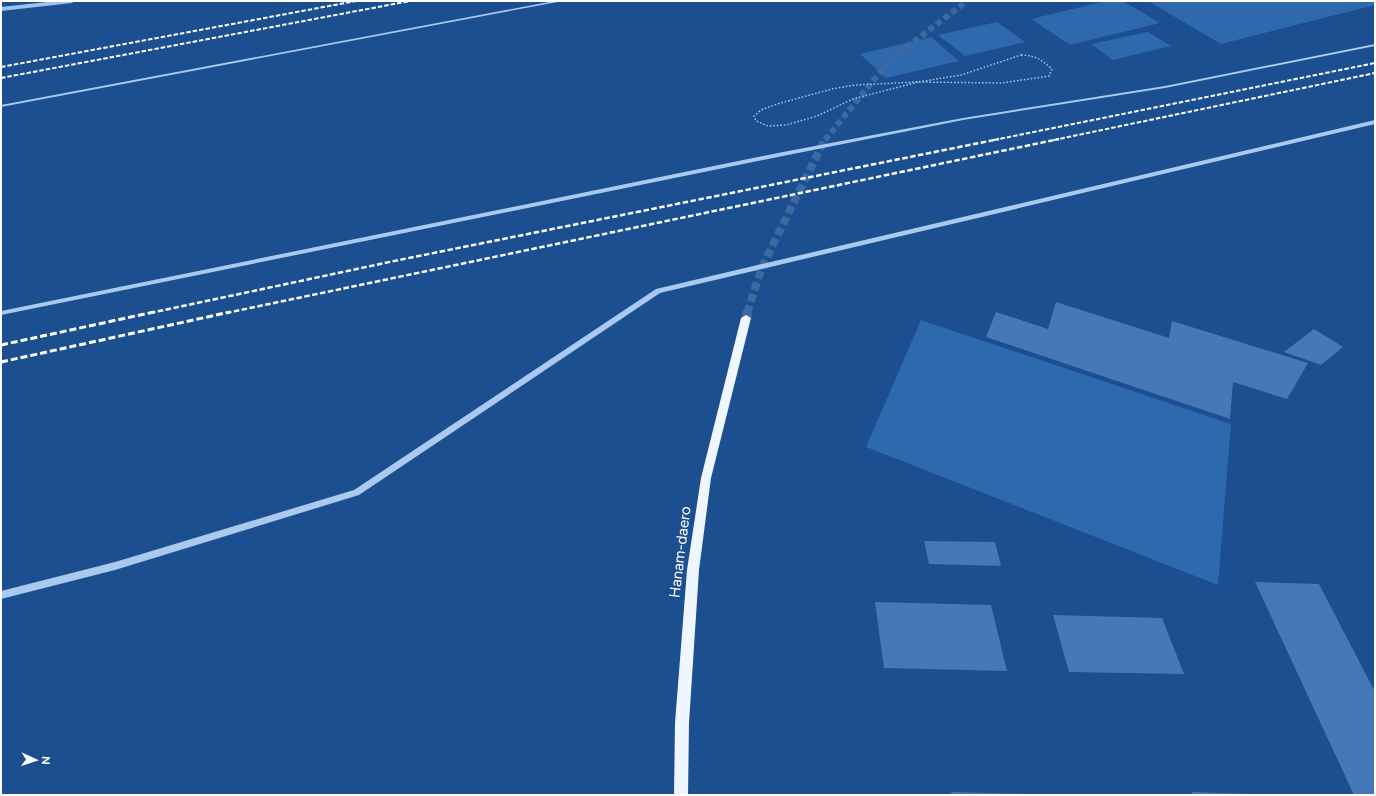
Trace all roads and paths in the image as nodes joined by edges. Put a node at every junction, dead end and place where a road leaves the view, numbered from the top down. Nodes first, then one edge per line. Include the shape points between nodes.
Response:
1 (561, 1) edge
2 (1375, 45) edge
3 (918, 82) junction
4 (1, 106) edge
5 (1375, 122) edge
6 (1, 313) edge
7 (746, 318) tunnel mouth
8 (1, 595) edge
9 (681, 795) edge

1 - 4 street
2 - 6 street via 1164,87 963,119 778,155
3 - 3 path via 961,75 1021,55 1035,55 1052,69 1050,76 1011,84
3 - 3 path via 855,84 776,104 754,116 756,121 768,126 786,125 817,116 854,99
5 - 8 street via 658,291 356,493 115,566
7 - 9 main road, Hanam-daero via 706,478 693,570 682,723

